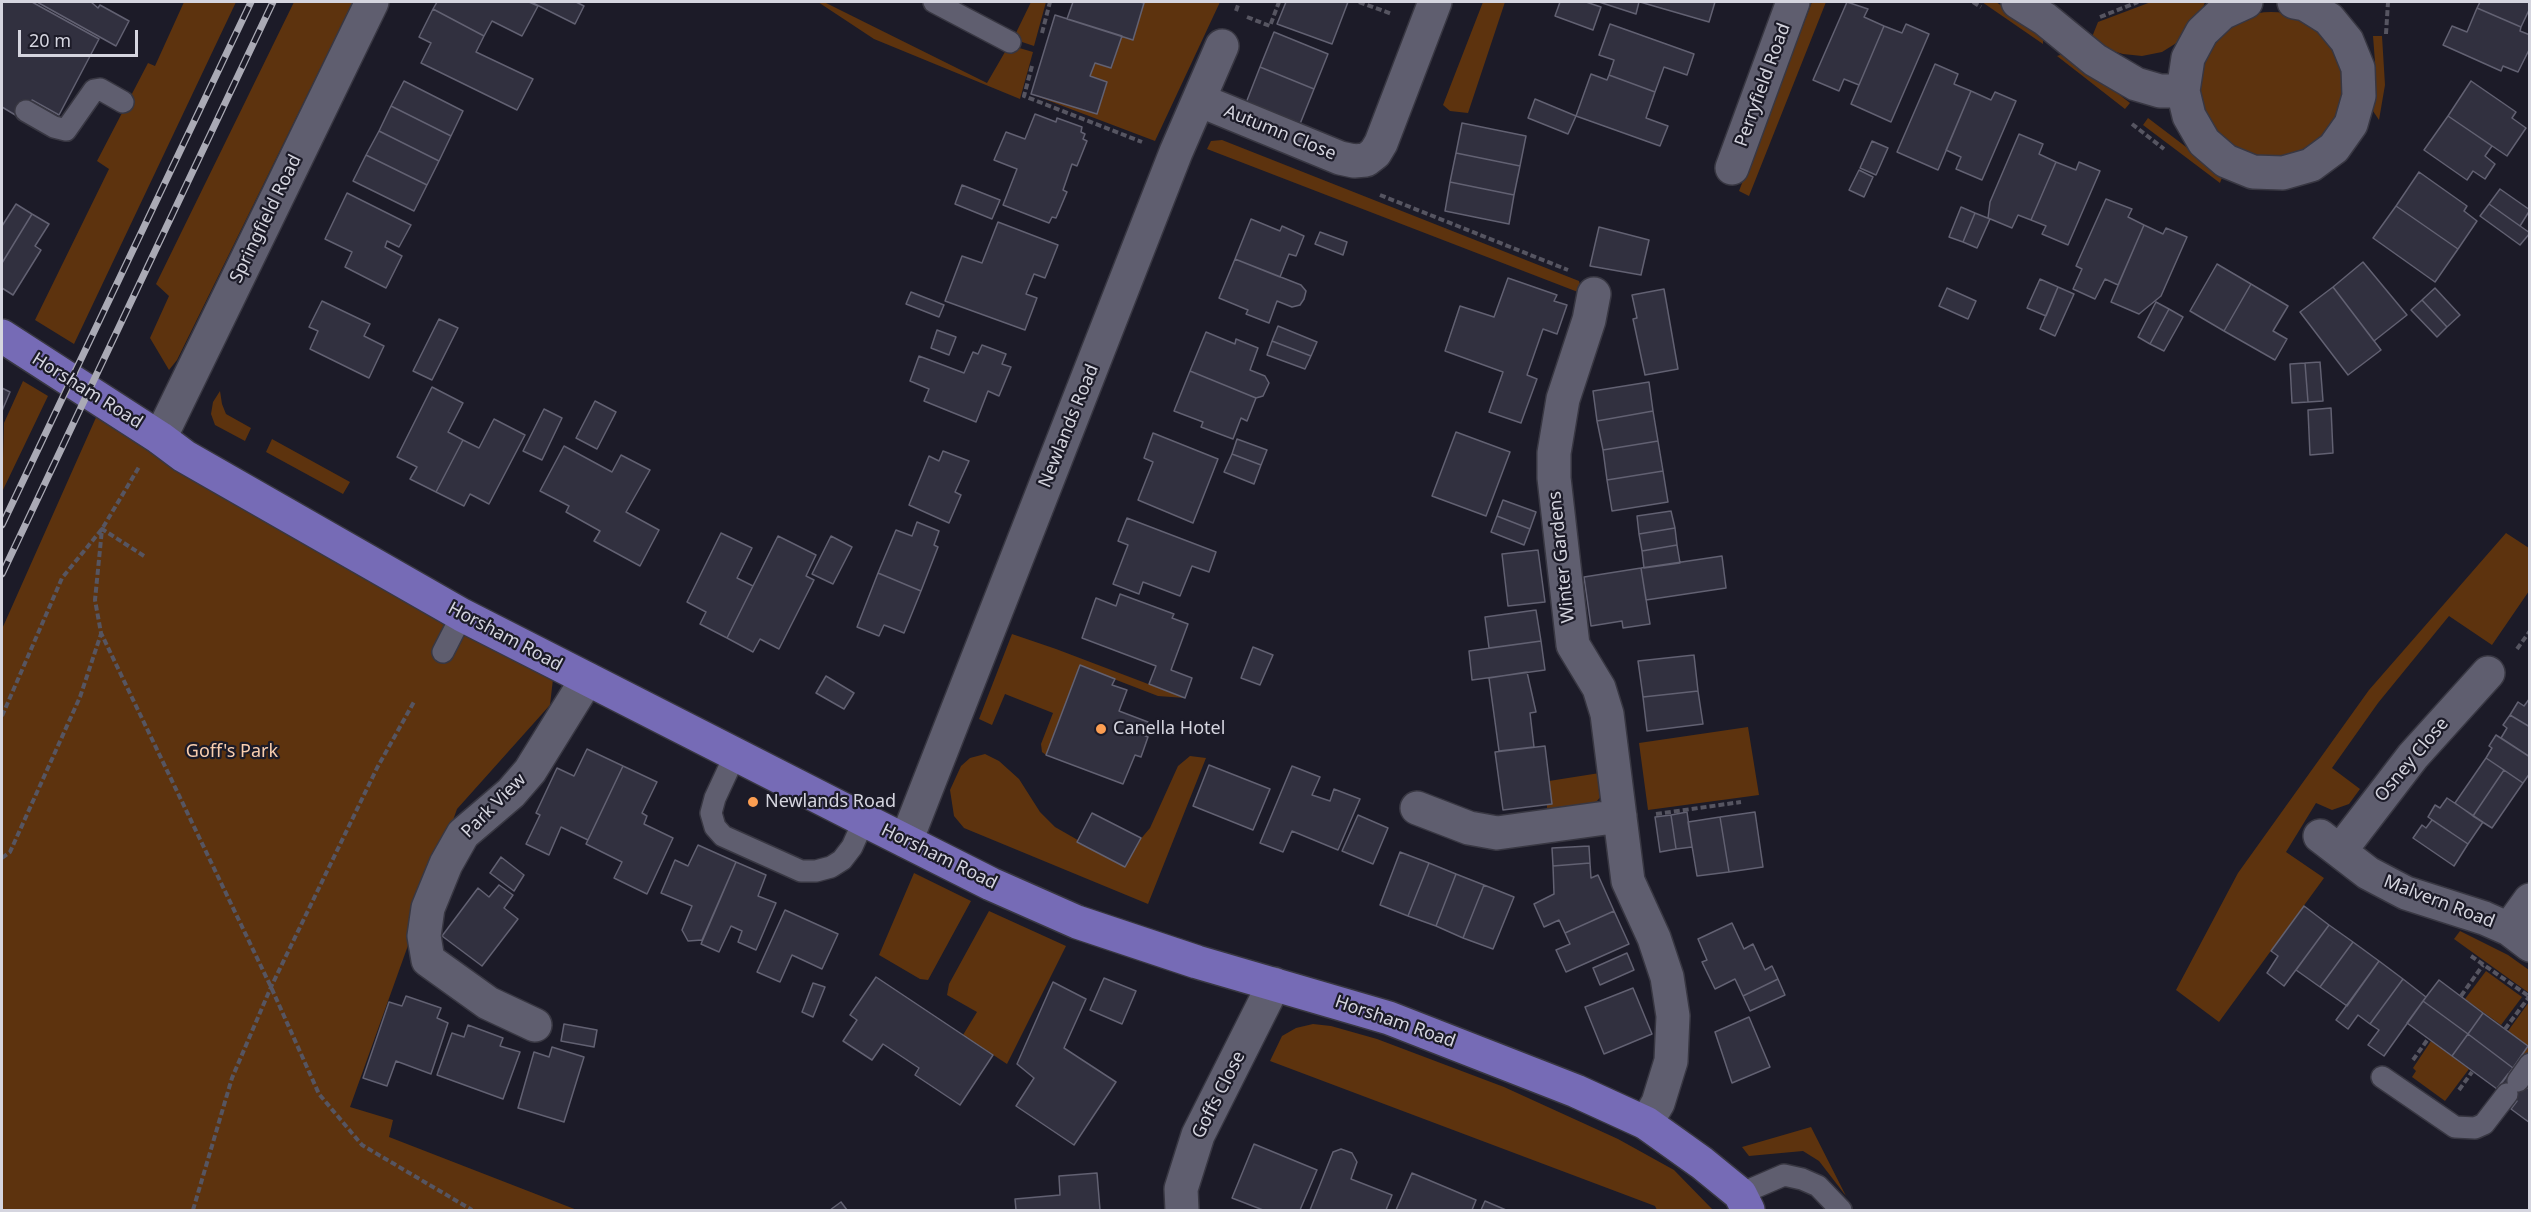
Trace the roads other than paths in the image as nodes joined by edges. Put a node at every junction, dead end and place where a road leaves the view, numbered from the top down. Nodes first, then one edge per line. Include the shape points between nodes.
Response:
1 (372, 2) edge
2 (934, 2) edge
3 (1435, 2) edge
4 (1793, 2) edge
5 (2018, 2) edge
6 (2246, 2) edge
7 (2294, 2) edge
8 (2332, 10) edge
9 (1011, 42) dead end
10 (1222, 46) dead end
11 (2183, 91) junction
12 (1199, 100) junction
13 (123, 102) dead end
14 (26, 111) dead end
15 (1732, 168) dead end
16 (1594, 294) road end
17 (2, 336) edge
18 (160, 438) junction
19 (462, 615) junction
20 (443, 652) dead end
21 (2488, 673) dead end
22 (587, 679) junction
23 (735, 755) junction
24 (1417, 808) dead end
25 (1620, 816) junction
26 (864, 820) junction
27 (906, 841) junction
28 (2330, 843) joint
29 (2529, 900) edge
30 (2519, 937) edge
31 (1274, 984) junction
32 (535, 1025) dead end
33 (2382, 1077) dead end
34 (2518, 1080) edge
35 (1646, 1123) junction
36 (1744, 1202) edge
37 (1182, 1210) edge
38 (1841, 1210) edge

1 - 18 street, Springfield Road
2 - 9 lane
3 - 12 street, Autumn Close via 1381,143 1366,160 1340,158
4 - 15 street, Perryfield Road
5 - 11 street via 2095,60 2136,84 2160,91
6 - 11 street via 2222,13 2202,32 2188,58
7 - 8 street
8 - 11 street via 2358,68 2359,96 2351,124 2334,148 2311,165 2283,174 2253,172 2226,161 2204,142 2189,116
10 - 12 street, Newlands Road
12 - 27 street, Newlands Road
13 - 14 lane via 100,89 94,90 66,130
16 - 25 street, Winter Gardens via 1563,399 1554,478 1571,635 1599,688 1607,714
17 - 18 main road, Horsham Road
18 - 19 main road, Horsham Road via 184,456
19 - 20 lane
19 - 22 main road, Horsham Road
21 - 28 street, Osney Close
22 - 23 main road, Horsham Road
22 - 32 street, Park View via 530,771 511,793 463,834 428,909 424,936 428,960 488,1003
23 - 26 main road, Horsham Road
23 - 26 lane via 711,813 723,836 801,871 816,871 842,860
24 - 25 street via 1469,828 1497,833
25 - 35 street, Winter Gardens via 1628,881 1667,976 1672,1016 1671,1061 1658,1103
26 - 27 main road, Horsham Road
27 - 31 main road, Horsham Road via 1077,922
28 - 30 street, Malvern Road via 2368,873 2406,893 2484,918
29 - 30 street
31 - 35 main road, Horsham Road via 1389,1018 1487,1054
31 - 37 street, Goffs Close via 1198,1135 1181,1189
33 - 34 lane via 2455,1127 2475,1128 2484,1124
35 - 36 main road, Horsham Road via 1702,1163
36 - 38 lane via 1784,1175 1818,1186

